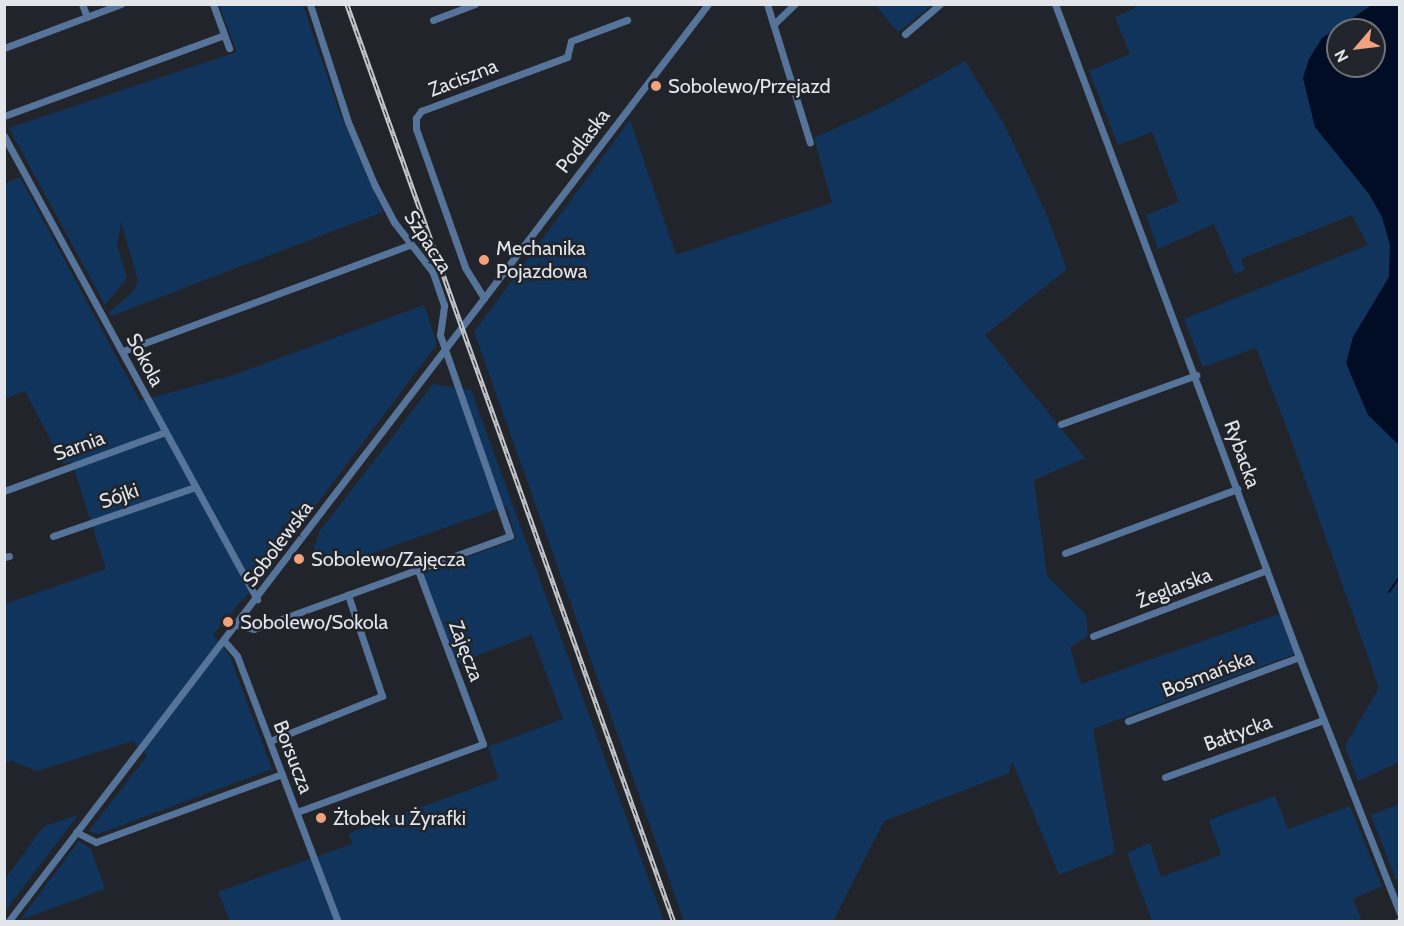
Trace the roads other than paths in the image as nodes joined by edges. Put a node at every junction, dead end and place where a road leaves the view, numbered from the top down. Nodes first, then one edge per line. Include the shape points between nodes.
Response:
1 (82, 4) edge
2 (121, 4) edge
3 (213, 4) edge
4 (310, 4) edge
5 (475, 4) edge
6 (708, 4) edge
7 (767, 4) edge
8 (795, 4) edge
9 (940, 4) edge
10 (1055, 4) edge
11 (87, 17) junction
12 (433, 20) dead end
13 (627, 20) dead end
14 (774, 24) junction
15 (905, 34) dead end
16 (224, 35) junction
17 (4, 48) edge
18 (229, 48) dead end
19 (4, 116) edge
20 (4, 136) edge
21 (810, 143) dead end
22 (410, 245) junction
23 (484, 298) junction
24 (447, 347) junction
25 (123, 351) junction
26 (1196, 375) junction
27 (1061, 424) dead end
28 (165, 432) junction
29 (195, 487) junction
30 (1237, 489) junction
31 (4, 491) edge
32 (53, 536) dead end
33 (1065, 553) dead end
34 (418, 570) junction
35 (1267, 570) junction
36 (348, 595) junction
37 (257, 599) junction
38 (237, 625) junction
39 (1093, 636) dead end
40 (225, 642) junction
41 (1299, 657) junction
42 (1323, 720) junction
43 (1128, 722) dead end
44 (270, 741) junction
45 (282, 774) junction
46 (1165, 777) dead end
47 (297, 813) junction
48 (76, 832) junction
49 (1400, 914) edge
50 (8, 921) edge
51 (338, 921) edge

1 - 11 street
2 - 11 street
3 - 16 street
4 - 22 street, Szpacza via 348,122 380,195
5 - 12 street
6 - 23 street, Podlaska
7 - 14 street
8 - 14 street
9 - 15 street
10 - 26 street, Rybacka
11 - 17 street
13 - 23 street, Zaciszna via 571,42 567,57 421,111 416,118 416,129 466,269
14 - 21 street
16 - 18 street
16 - 19 street
20 - 25 street, Sokola
22 - 24 street, Szpacza via 432,272 440,291 444,305 440,335
22 - 25 street
23 - 24 street, Sobolewska
24 - 34 street, Szpacza via 510,536
24 - 37 street, Sobolewska
25 - 28 street, Sokola
26 - 27 street
26 - 30 street, Rybacka
28 - 29 street, Sokola
28 - 31 street, Sarnia
29 - 32 street, Sójki
29 - 37 street, Sokola
30 - 33 street
30 - 35 street, Rybacka
34 - 36 street
34 - 47 street, Zajęcza via 483,744
35 - 39 street, Żeglarska
35 - 41 street, Rybacka
36 - 38 street via 254,629
36 - 44 street via 382,696
37 - 38 street, Sobolewska
38 - 40 street, Sobolewska
40 - 44 street, Borsucza via 237,656
40 - 48 street, Sobolewska
41 - 42 street, Rybacka
41 - 43 street, Bosmańska
42 - 46 street, Bałtycka
42 - 49 street, Rybacka
44 - 45 street, Borsucza
45 - 47 street, Borsucza
45 - 48 street via 96,842
47 - 51 street, Borsucza
48 - 50 street, Sobolewska

